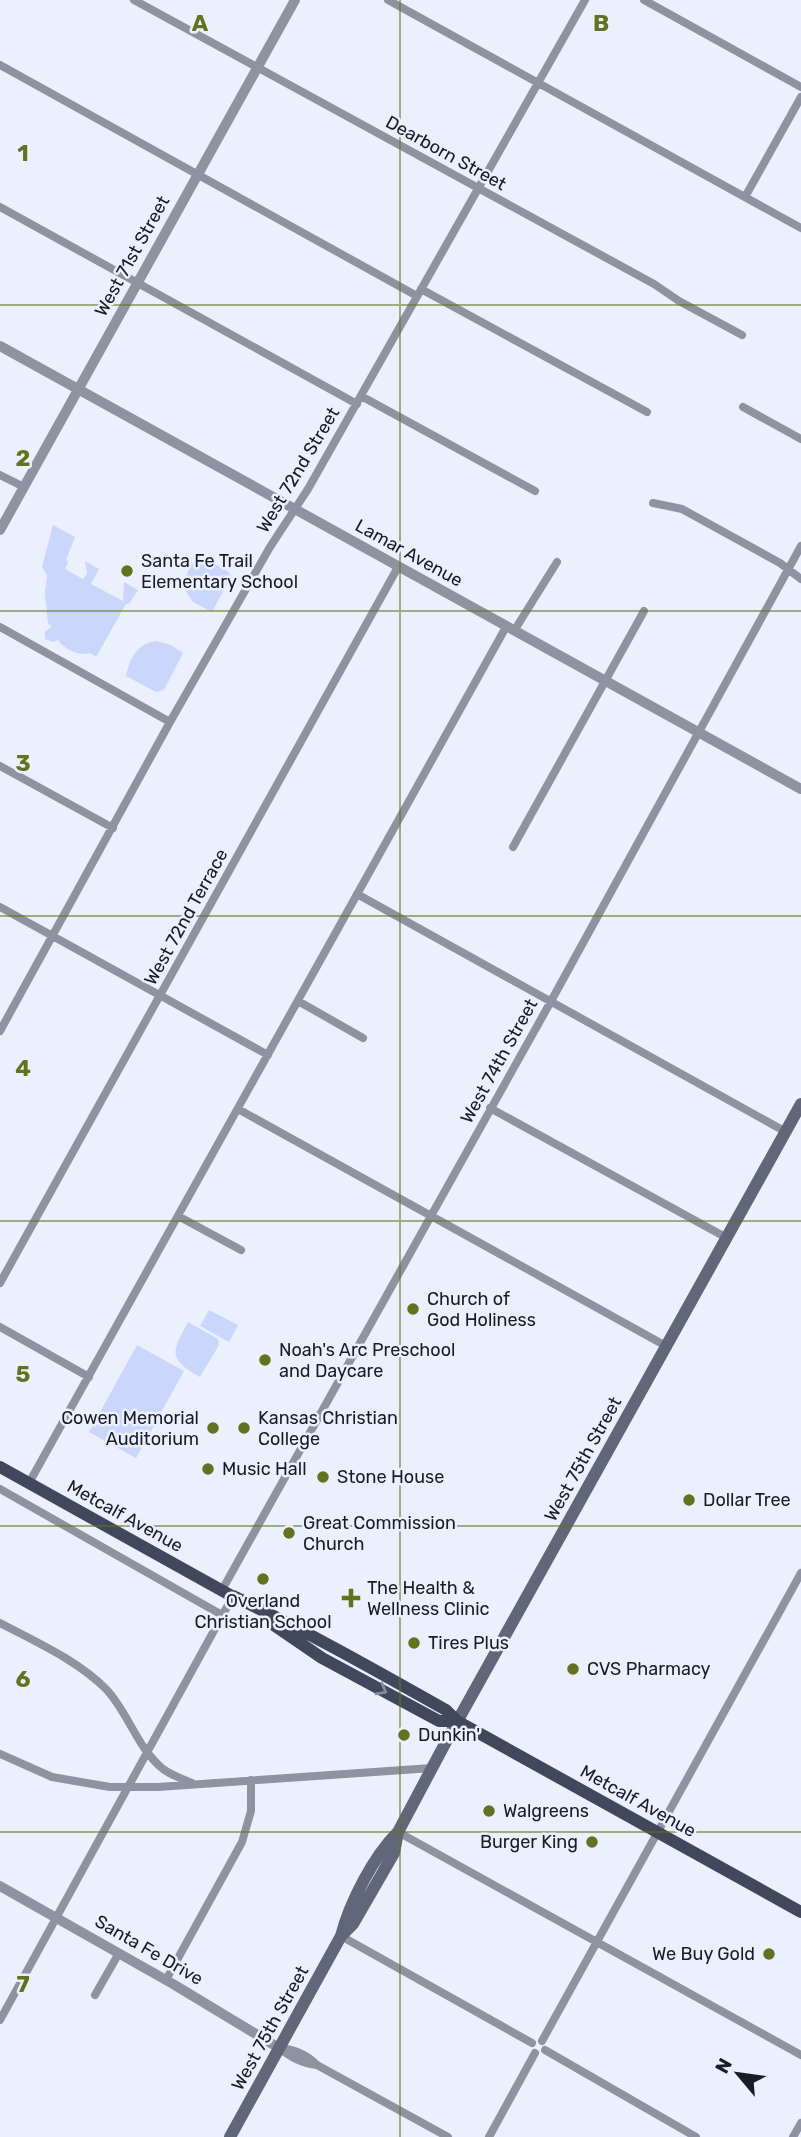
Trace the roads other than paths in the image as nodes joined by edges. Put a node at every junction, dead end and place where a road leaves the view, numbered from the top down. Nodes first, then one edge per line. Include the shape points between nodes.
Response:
1 (134, 0) edge
2 (295, 0) edge
3 (388, 0) edge
4 (585, 0) edge
5 (644, 0) edge
6 (0, 65) edge
7 (257, 68) junction
8 (538, 82) junction
9 (801, 87) edge
10 (801, 97) edge
11 (198, 175) junction
12 (478, 189) junction
13 (745, 197) junction
14 (0, 207) edge
15 (801, 228) edge
16 (138, 282) junction
17 (419, 292) junction
18 (741, 335) dead end
19 (0, 346) edge
20 (78, 389) junction
21 (359, 400) junction
22 (743, 407) dead end
23 (647, 412) dead end
24 (801, 439) edge
25 (0, 475) edge
26 (24, 487) junction
27 (535, 491) dead end
28 (653, 503) dead end
29 (296, 510) junction
30 (0, 530) edge
31 (801, 546) edge
32 (557, 562) dead end
33 (398, 567) junction
34 (788, 570) junction
35 (801, 579) edge
36 (644, 611) dead end
37 (0, 627) edge
38 (510, 629) junction
39 (605, 681) junction
40 (170, 722) junction
41 (698, 732) junction
42 (0, 766) edge
43 (801, 789) edge
44 (113, 828) junction
45 (513, 847) dead end
46 (358, 894) junction
47 (0, 907) edge
48 (53, 936) junction
49 (160, 995) junction
50 (298, 1001) junction
51 (550, 1003) junction
52 (0, 1031) edge
53 (363, 1038) dead end
54 (268, 1055) junction
55 (801, 1104) edge
56 (490, 1108) junction
57 (238, 1109) junction
58 (797, 1120) edge
59 (786, 1132) junction
60 (430, 1215) junction
61 (178, 1216) junction
62 (727, 1238) junction
63 (241, 1250) dead end
64 (0, 1283) edge
65 (0, 1326) edge
66 (666, 1346) junction
67 (89, 1377) junction
68 (0, 1467) edge
69 (29, 1483) junction
70 (0, 1489) edge
71 (801, 1573) edge
72 (227, 1593) junction
73 (222, 1615) junction
74 (0, 1623) edge
75 (457, 1721) junction
76 (147, 1750) junction
77 (0, 1754) edge
78 (432, 1768) junction
79 (251, 1780) junction
80 (193, 1784) junction
81 (127, 1787) junction
82 (398, 1832) junction
83 (658, 1833) junction
84 (0, 1886) edge
85 (801, 1912) edge
86 (56, 1918) junction
87 (341, 1936) junction
88 (598, 1942) junction
89 (119, 1953) junction
90 (166, 1980) junction
91 (95, 1995) dead end
92 (0, 2020) edge
93 (542, 2040) junction
94 (532, 2043) junction
95 (279, 2048) junction
96 (545, 2050) junction
97 (535, 2053) junction
98 (801, 2055) edge
99 (801, 2123) edge
100 (230, 2137) edge
101 (448, 2137) edge
102 (489, 2137) edge
103 (696, 2137) edge
104 (793, 2137) edge

1 - 7 street, Dearborn Street
2 - 7 street, West 71st Street
3 - 8 street
4 - 8 street, West 72nd Street
5 - 9 street
6 - 11 street
7 - 11 street, West 71st Street
7 - 12 street, Dearborn Street
8 - 12 street, West 72nd Street
8 - 13 street
10 - 13 street
11 - 16 street, West 71st Street
11 - 17 street
12 - 17 street, West 72nd Street
12 - 18 street, Dearborn Street
13 - 15 street
14 - 16 street
16 - 20 street, West 71st Street
16 - 21 street
17 - 21 street, West 72nd Street
17 - 23 street
19 - 20 street, Lamar Avenue
20 - 26 street, West 71st Street
20 - 29 street, Lamar Avenue
21 - 27 street
21 - 29 street, West 72nd Street
22 - 24 street
25 - 26 street
26 - 30 street, West 71st Street
28 - 34 street via 682,509
29 - 33 street, Lamar Avenue
29 - 40 street, West 72nd Street
31 - 34 street, West 74th Street
32 - 38 street
33 - 38 street, Lamar Avenue
33 - 49 street, West 72nd Terrace
34 - 35 street
34 - 41 street, West 74th Street
36 - 39 street
37 - 40 street
38 - 39 street, Lamar Avenue
38 - 46 street
39 - 41 street, Lamar Avenue
39 - 45 street
40 - 44 street, West 72nd Street
41 - 43 street, Lamar Avenue
41 - 51 street, West 74th Street
42 - 44 street
44 - 48 street, West 72nd Street
46 - 50 street
46 - 51 street
47 - 48 street
48 - 49 street
48 - 52 street, West 72nd Street
49 - 54 street
49 - 64 street, West 72nd Terrace
50 - 53 street
50 - 54 street
51 - 56 street, West 74th Street
51 - 59 street
54 - 57 street
55 - 58 main road, West 75th Street
56 - 60 street, West 74th Street
56 - 62 street
57 - 60 street
57 - 61 street
58 - 59 main road, West 75th Street
59 - 62 main road, West 75th Street
60 - 66 street
60 - 72 street, West 74th Street
61 - 63 street
61 - 67 street
62 - 66 main road, West 75th Street
65 - 67 street
66 - 75 main road, West 75th Street
67 - 69 street
68 - 69 main road, Metcalf Avenue
69 - 72 main road, Metcalf Avenue
70 - 73 street
71 - 83 street
72 - 73 street, West 74th Street
72 - 75 main road, Metcalf Avenue via 296,1626 446,1710
73 - 76 street, West 74th Street
74 - 76 street via 93,1678 117,1702
75 - 78 main road, West 75th Street
75 - 83 main road, Metcalf Avenue
76 - 80 street via 163,1769
76 - 81 street, West 74th Street
77 - 81 street via 52,1777
78 - 79 street
78 - 82 main road, West 75th Street
79 - 80 street
79 - 90 street via 251,1811 242,1842
80 - 81 street
81 - 86 street, West 74th Street
82 - 87 main road, West 75th Street via 394,1853 353,1924
82 - 88 street
83 - 85 main road, Metcalf Avenue
83 - 88 street
84 - 86 street, Santa Fe Drive
86 - 89 street, Santa Fe Drive
86 - 92 street, West 74th Street
87 - 94 street
87 - 95 main road, West 75th Street
88 - 93 street
88 - 98 street
89 - 90 street, Santa Fe Drive
89 - 91 street
90 - 95 street, Santa Fe Drive
93 - 94 street
93 - 96 street
94 - 97 street
95 - 100 main road, West 75th Street
95 - 101 street, Santa Fe Drive
96 - 97 street
96 - 103 street
97 - 102 street
99 - 104 street

